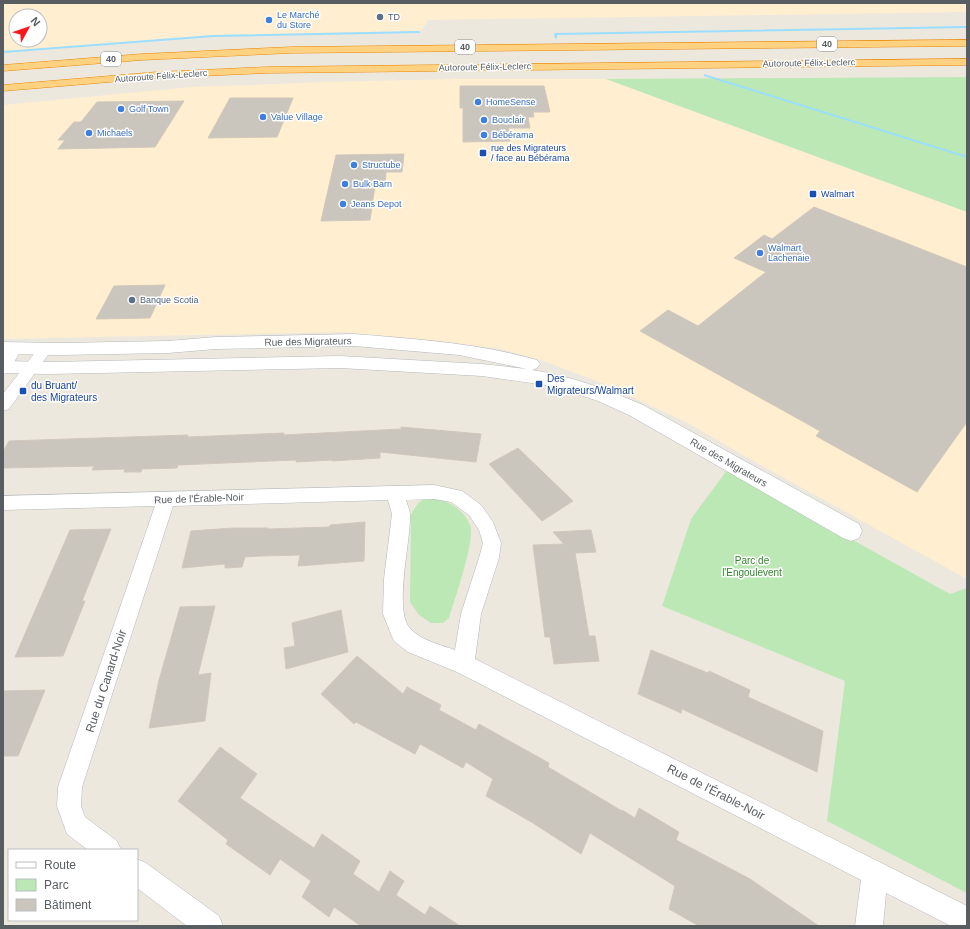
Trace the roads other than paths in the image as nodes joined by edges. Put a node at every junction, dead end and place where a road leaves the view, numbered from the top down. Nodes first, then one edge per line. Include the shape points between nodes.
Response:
1 (967, 43) edge
2 (967, 62) edge
3 (3, 68) edge
4 (3, 88) edge
5 (9, 348) edge
6 (45, 349) junction
7 (32, 367) junction
8 (3, 368) edge
9 (605, 396) junction
10 (3, 405) edge
11 (395, 493) junction
12 (166, 499) junction
13 (3, 504) edge
14 (851, 531) dead end
15 (464, 664) junction
16 (107, 849) edge
17 (875, 872) junction
18 (138, 873) edge
19 (967, 920) edge
20 (209, 926) edge
21 (869, 926) edge

1 - 3 highway, Autoroute Félix-Leclerc / 40 via 278,50
2 - 4 highway, Autoroute Félix-Leclerc / 40 via 296,70 157,76
5 - 6 street, Rue des Migrateurs
5 - 8 street
6 - 7 street
6 - 9 street, Rue des Migrateurs via 336,340 395,343 465,350 515,360 557,373
7 - 8 street, Rue des Migrateurs
7 - 9 street, Rue des Migrateurs via 371,363 516,374 560,382
7 - 10 street
9 - 14 street, Rue des Migrateurs via 674,430
11 - 12 street, Rue de l'Érable-Noir
11 - 15 street, Rue de l'Érable-Noir via 401,514 393,614 398,627 401,634 415,644
11 - 15 street, Rue de l'Érable-Noir via 434,492 456,496 475,510 487,526 492,543 491,551 471,614
12 - 13 street, Rue de l'Érable-Noir
12 - 16 street, Rue du Canard-Noir via 70,787 69,806 76,825
15 - 17 street, Rue de l'Érable-Noir
17 - 19 street, Rue de l'Érable-Noir
17 - 21 street
18 - 20 street

